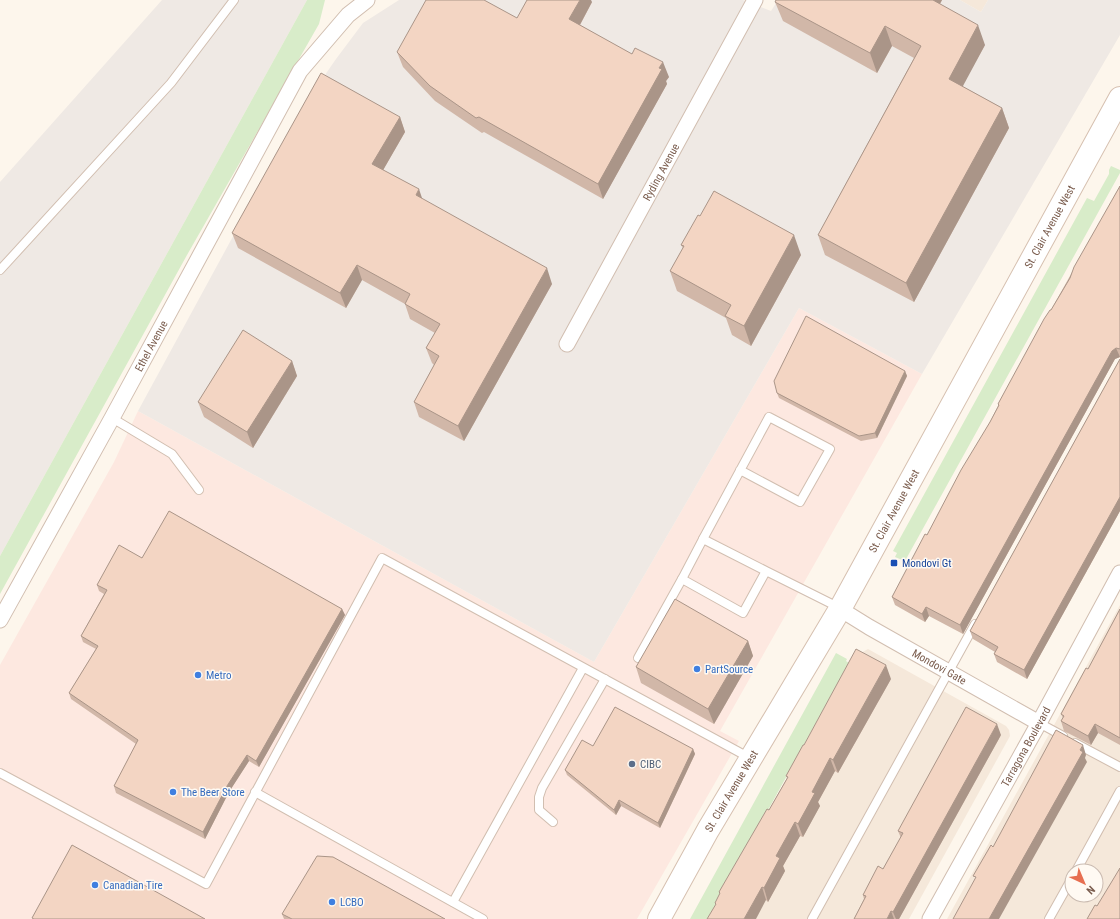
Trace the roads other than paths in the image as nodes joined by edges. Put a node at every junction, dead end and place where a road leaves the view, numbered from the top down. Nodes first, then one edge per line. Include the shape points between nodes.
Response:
1 (234, 0) edge
2 (367, 0) edge
3 (755, 0) edge
4 (1120, 98) edge
5 (0, 270) edge
6 (567, 344) dead end
7 (112, 418) junction
8 (740, 470) junction
9 (199, 490) dead end
10 (703, 539) junction
11 (766, 571) junction
12 (1120, 573) edge
13 (682, 579) junction
14 (840, 609) junction
15 (978, 618) edge
16 (0, 620) edge
17 (638, 658) dead end
18 (583, 668) junction
19 (949, 671) junction
20 (605, 679) junction
21 (1039, 723) junction
22 (751, 758) junction
23 (1120, 767) edge
24 (0, 773) edge
25 (1120, 791) edge
26 (255, 792) junction
27 (553, 822) dead end
28 (1080, 863) edge
29 (1064, 892) edge
30 (453, 902) junction
31 (483, 919) edge
32 (659, 919) edge
33 (812, 919) edge
34 (930, 919) edge
35 (1049, 919) edge

1 - 5 lane via 171,83
2 - 7 street, Ethel Avenue via 348,15 300,71
3 - 6 street, Ryding Avenue
4 - 14 main road, St. Clair Avenue West
7 - 9 lane via 172,454
7 - 16 street, Ethel Avenue
8 - 8 lane via 769,417 830,449 800,502
8 - 10 lane
10 - 11 lane
10 - 13 lane
11 - 13 lane via 743,613
11 - 14 lane
12 - 21 street, Tarragona Boulevard
13 - 17 lane
14 - 19 street, Mondovi Gate
14 - 22 main road, St. Clair Avenue West
15 - 19 lane
18 - 20 lane
18 - 26 lane via 382,558
18 - 30 lane
19 - 21 street, Mondovi Gate
19 - 33 lane
20 - 22 lane
20 - 27 lane via 542,788 539,810
21 - 23 lane
21 - 34 street, Tarragona Boulevard
22 - 32 main road, St. Clair Avenue West
24 - 26 lane via 206,884
25 - 28 lane
26 - 30 lane
29 - 35 lane
30 - 31 lane

